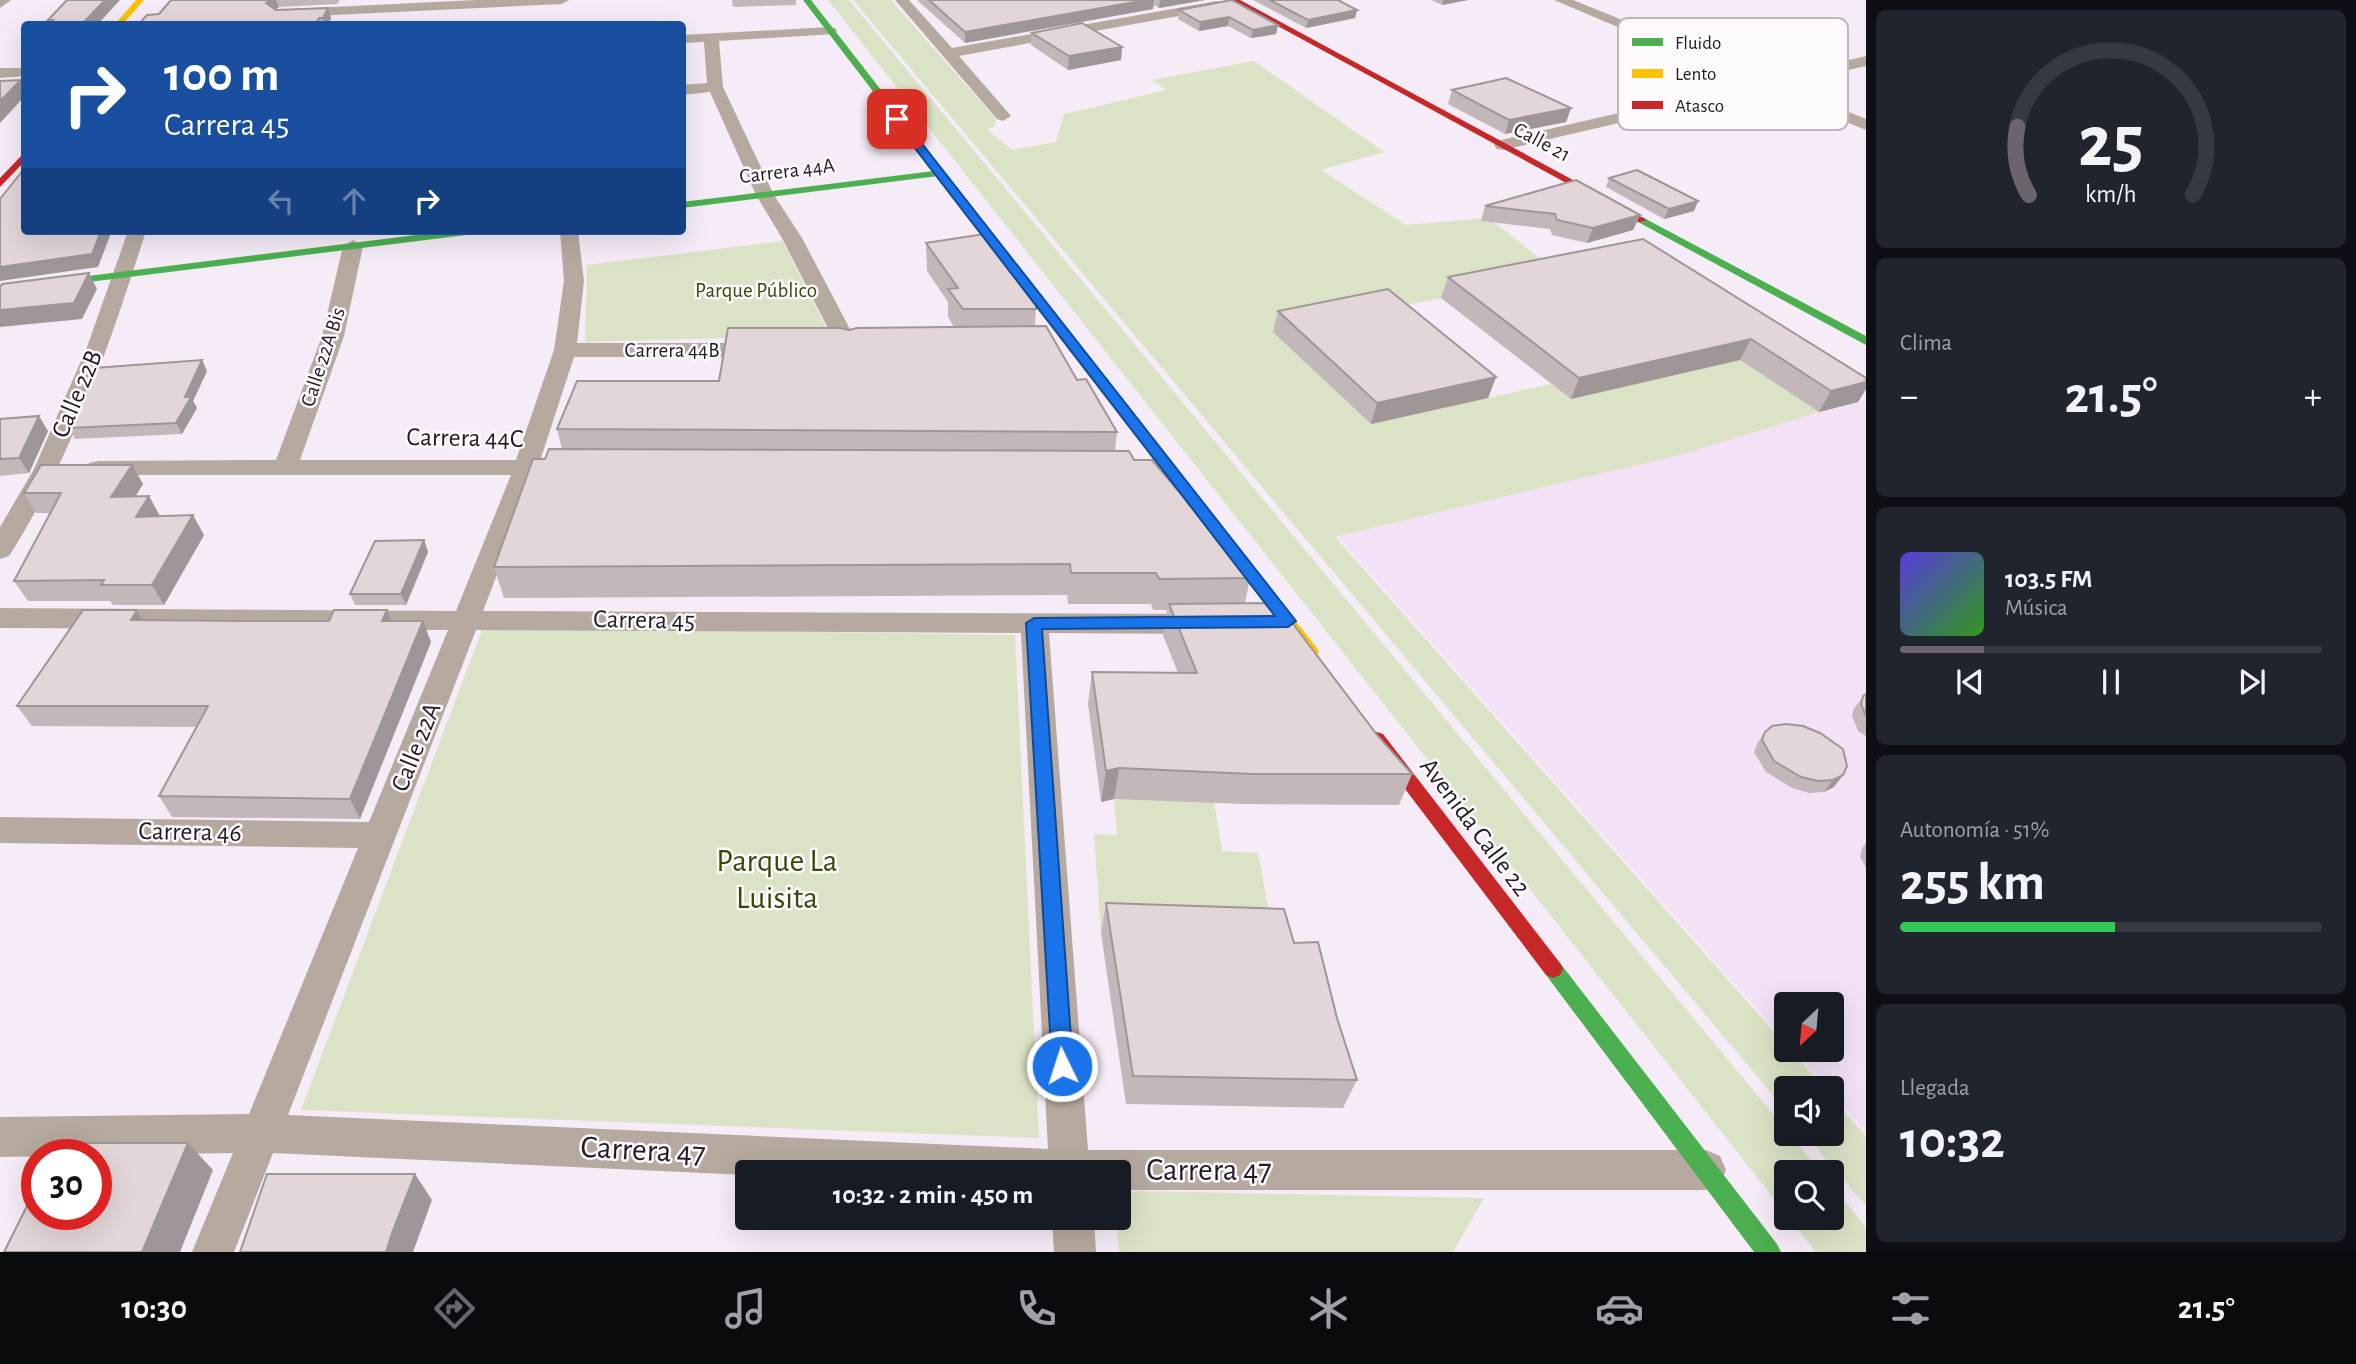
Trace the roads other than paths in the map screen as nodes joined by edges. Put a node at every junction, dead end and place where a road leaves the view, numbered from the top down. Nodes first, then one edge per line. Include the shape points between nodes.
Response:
1 (4, 0) edge
2 (140, 0) edge
3 (159, 0) edge
4 (288, 0) edge
5 (562, 0) edge
6 (807, 0) edge
7 (902, 0) edge
8 (1238, 0) edge
9 (1561, 0) edge
10 (0, 4) edge
11 (530, 7) edge
12 (122, 21) edge
13 (141, 21) edge
14 (1618, 23) edge
15 (830, 31) junction
16 (711, 37) junction
17 (686, 39) edge
18 (950, 53) junction
19 (1866, 61) edge
20 (1848, 65) edge
21 (21, 72) edge
22 (0, 73) edge
23 (715, 87) junction
24 (686, 90) edge
25 (1003, 116) dead end
26 (1848, 117) edge
27 (1618, 119) edge
28 (1866, 125) edge
29 (1503, 145) junction
30 (21, 160) edge
31 (938, 173) junction
32 (0, 184) edge
33 (765, 195) junction
34 (686, 205) edge
35 (136, 235) edge
36 (442, 235) edge
37 (569, 235) edge
38 (353, 246) junction
39 (121, 275) junction
40 (0, 290) edge
41 (1866, 341) edge
42 (1074, 346) junction
43 (1048, 347) edge
44 (876, 349) edge
45 (565, 350) junction
46 (783, 350) edge
47 (823, 350) edge
48 (850, 350) junction
49 (286, 466) junction
50 (46, 469) junction
51 (524, 469) junction
52 (585, 470) edge
53 (1140, 472) edge
54 (1175, 478) junction
55 (0, 550) edge
56 (0, 618) edge
57 (467, 618) junction
58 (1034, 623) junction
59 (1221, 624) edge
60 (1321, 665) edge
61 (1371, 731) edge
62 (0, 830) edge
63 (381, 835) junction
64 (261, 1133) junction
65 (0, 1137) edge
66 (835, 1160) edge
67 (1068, 1160) edge
68 (1706, 1170) junction
69 (1131, 1171) edge
70 (1074, 1230) edge
71 (213, 1252) edge
72 (1075, 1252) edge
73 (1769, 1252) edge

1 - 10 street
2 - 12 street
3 - 13 street
4 - 11 street via 279,14
5 - 11 street
6 - 15 street
7 - 18 street
8 - 18 street
8 - 29 street, Calle 21
9 - 14 street
15 - 16 street
15 - 31 street
16 - 17 street
16 - 23 street
18 - 25 street
19 - 20 street
21 - 22 street
23 - 24 street
23 - 33 street
26 - 28 street
27 - 29 street
29 - 41 street, Calle 21
30 - 32 street
31 - 33 street, Carrera 44A
31 - 42 street
33 - 34 street, Carrera 44A
33 - 48 street
35 - 39 street, Calle 22B
36 - 38 street
37 - 45 street, Calle 22A via 574,281
38 - 39 street
38 - 49 street, Calle 22A Bis via 333,335
39 - 40 street
39 - 50 street, Calle 22B via 98,348
42 - 43 street
42 - 54 street
44 - 48 street
45 - 46 street, Carrera 44B
45 - 51 street, Calle 22A
47 - 48 street
49 - 50 street, Carrera 44C
49 - 51 street, Carrera 44C
50 - 55 street, Calle 22B
51 - 52 street, Carrera 44C
51 - 57 street, Calle 22A
53 - 54 street
54 - 60 street via 1274,623
56 - 57 street, Carrera 45
57 - 58 street, Carrera 45
57 - 63 street, Calle 22A
58 - 59 street, Carrera 45
58 - 67 street
61 - 68 street, Avenida Calle 22
62 - 63 street, Carrera 46
63 - 64 street, Calle 22A
64 - 65 street, Carrera 47
64 - 66 street, Carrera 47
64 - 71 street, Calle 22A
68 - 69 street, Carrera 47
68 - 73 street, Avenida Calle 22
70 - 72 street

